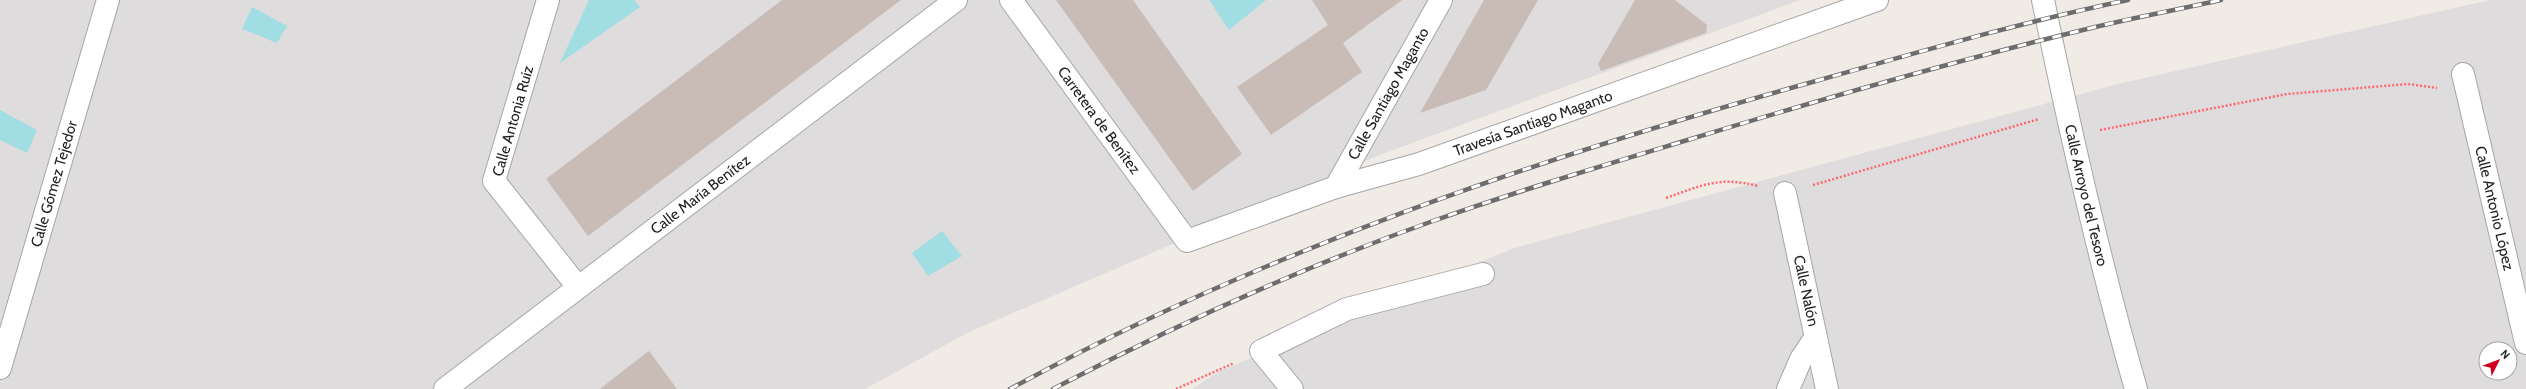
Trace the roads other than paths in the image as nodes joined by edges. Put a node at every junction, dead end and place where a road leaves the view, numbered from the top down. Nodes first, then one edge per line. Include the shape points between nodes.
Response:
1 (108, 0) edge
2 (548, 0) edge
3 (956, 0) edge
4 (1011, 0) edge
5 (1441, 0) edge
6 (1877, 0) edge
7 (2043, 0) edge
8 (2465, 83) road end
9 (1336, 187) junction
10 (1785, 193) road end
11 (1187, 241) joint
12 (1483, 274) dead end
13 (578, 287) junction
14 (1815, 338) junction
15 (2526, 343) edge
16 (0, 368) edge
17 (445, 389) edge
18 (1292, 389) edge
19 (1788, 389) edge
20 (1827, 389) edge
21 (2136, 389) edge

1 - 16 street, Calle Gómez Tejedor
2 - 13 street, Calle Antonia Ruiz via 494,181
3 - 13 street, Calle María Benítez
4 - 11 street, Carretera de Benítez
5 - 9 street, Calle Santiago Maganto
6 - 9 street, Travesía Santiago Maganto via 1419,164
7 - 21 street, Calle Arroyo del Tesoro via 2112,307
8 - 15 street, Calle Antonio López
9 - 11 street, Travesía Santiago Maganto
10 - 14 street, Calle Nalón
12 - 18 street via 1347,309 1261,351
13 - 17 street, Calle María Benítez
14 - 19 street via 1801,359
14 - 20 street, Calle Nalón

